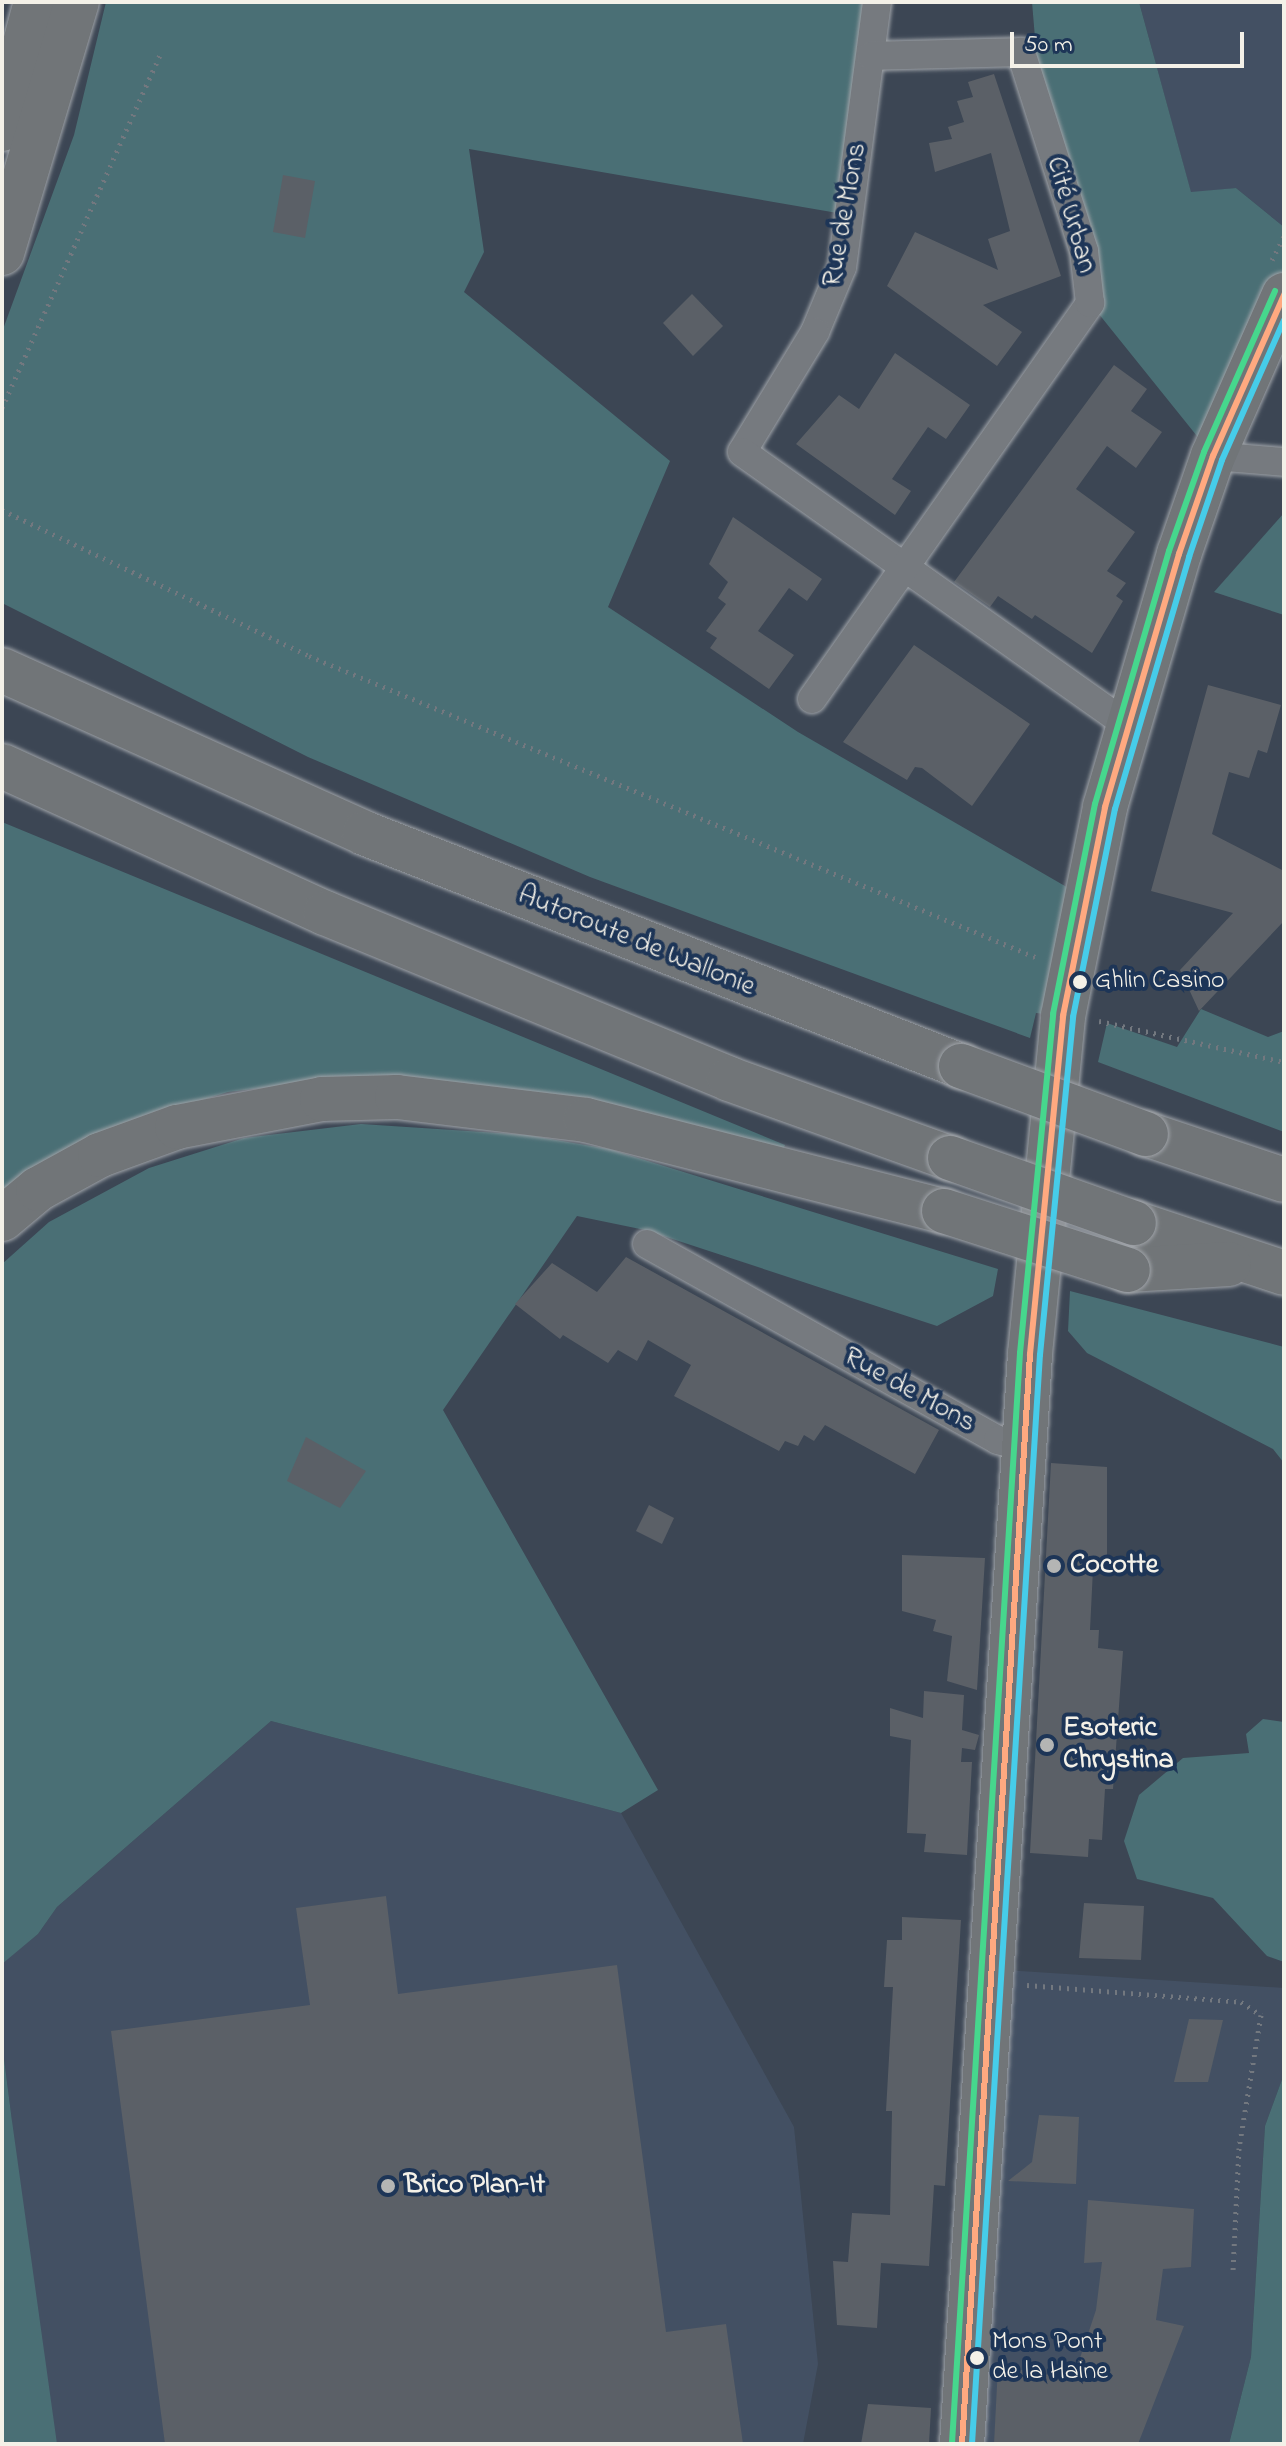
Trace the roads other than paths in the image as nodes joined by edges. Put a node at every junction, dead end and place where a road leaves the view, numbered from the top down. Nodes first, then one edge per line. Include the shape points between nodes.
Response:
1 (36, 2) edge
2 (77, 2) edge
3 (877, 2) edge
4 (871, 56) junction
5 (2, 129) edge
6 (2, 253) edge
7 (1284, 295) edge
8 (1213, 456) junction
9 (1284, 462) edge
10 (903, 570) junction
11 (2, 670) edge
12 (812, 699) dead end
13 (1130, 727) junction
14 (2, 766) edge
15 (1284, 1180) edge
16 (2, 1219) edge
17 (647, 1244) dead end
18 (1267, 1268) edge
19 (1024, 1447) junction
20 (962, 2444) edge

1 - 5 main road
2 - 6 main road
3 - 4 street, Rue de Mons
4 - 10 street, Rue de Mons via 842,267 815,332 742,452
4 - 10 street, Cité Urban via 1021,52 1090,275 1090,303
7 - 8 main road
8 - 9 street
8 - 13 main road
10 - 12 street, Cité Urban
10 - 13 street
11 - 15 main road, Autoroute de Wallonie, bridge via 364,833 961,1066
13 - 19 main road via 1084,897 1087,1020
14 - 18 main road, bridge via 354,925 729,1079
16 - 18 main road, bridge via 38,1189 100,1155 177,1127 322,1099 397,1097 586,1120 944,1211 1128,1270
17 - 19 street, Rue de Mons via 998,1440
19 - 20 main road

